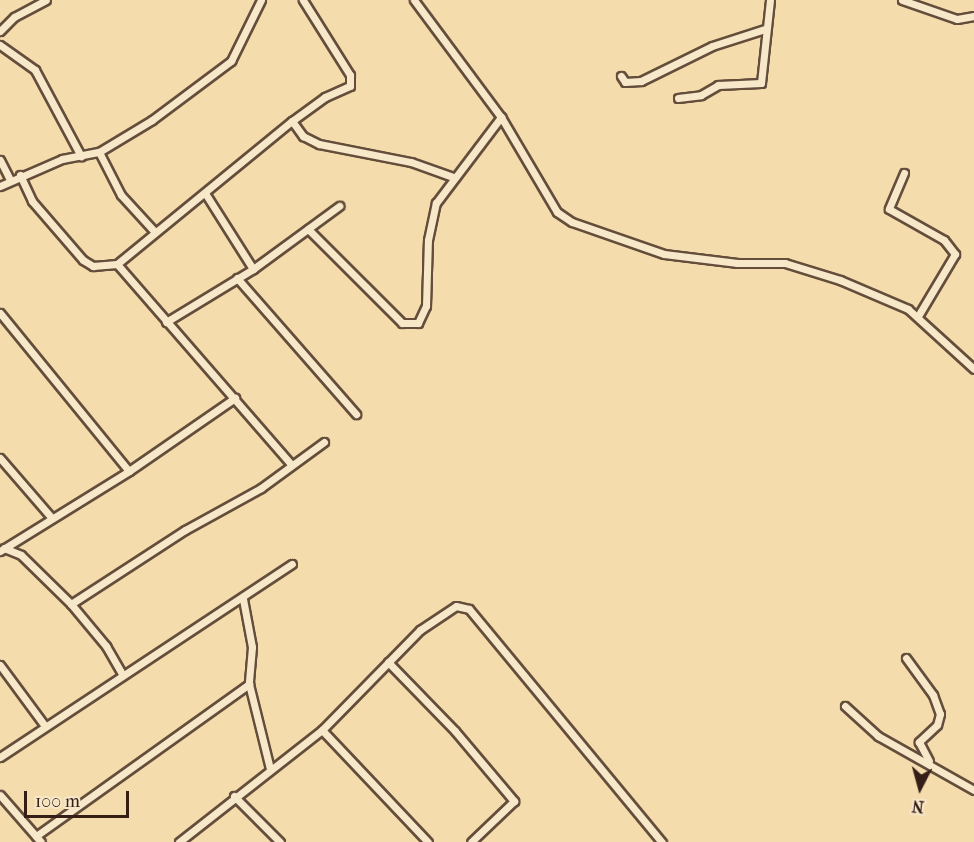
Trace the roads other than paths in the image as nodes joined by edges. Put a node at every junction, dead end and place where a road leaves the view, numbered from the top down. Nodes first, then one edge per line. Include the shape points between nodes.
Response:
1 (46, 0) edge
2 (261, 0) edge
3 (303, 0) edge
4 (414, 0) edge
5 (770, 0) edge
6 (902, 0) edge
7 (974, 16) edge
8 (765, 29) junction
9 (0, 31) edge
10 (0, 45) edge
11 (621, 76) dead end
12 (678, 98) dead end
13 (501, 117) junction
14 (292, 121) junction
15 (99, 152) junction
16 (81, 156) junction
17 (0, 160) edge
18 (904, 173) dead end
19 (20, 175) junction
20 (453, 177) junction
21 (10, 180) junction
22 (0, 186) edge
23 (205, 193) junction
24 (339, 206) dead end
25 (308, 229) junction
26 (154, 231) junction
27 (117, 264) junction
28 (253, 269) junction
29 (237, 278) junction
30 (0, 313) edge
31 (918, 316) junction
32 (166, 322) junction
33 (974, 369) edge
34 (235, 398) junction
35 (356, 414) dead end
36 (324, 442) dead end
37 (0, 458) edge
38 (290, 463) junction
39 (129, 471) junction
40 (51, 518) junction
41 (18, 540) junction
42 (2, 550) edge
43 (21, 555) junction
44 (292, 564) dead end
45 (243, 599) junction
46 (71, 604) junction
47 (906, 658) dead end
48 (388, 662) junction
49 (0, 665) edge
50 (122, 674) junction
51 (249, 684) junction
52 (845, 706) dead end
53 (45, 726) junction
54 (322, 730) junction
55 (0, 757) edge
56 (930, 763) junction
57 (270, 769) junction
58 (974, 790) edge
59 (0, 795) edge
60 (234, 796) junction
61 (38, 839) edge
62 (179, 842) edge
63 (280, 842) edge
64 (428, 842) edge
65 (471, 842) edge
66 (662, 842) edge

1 - 9 street via 14,17
2 - 15 street via 231,61 152,120
3 - 14 street via 352,82
4 - 13 street
5 - 8 street
6 - 7 street via 957,19
8 - 11 street via 712,46 641,81 625,82
8 - 12 street via 761,83 718,86 701,95
10 - 16 street via 35,70
13 - 20 street
13 - 31 street via 557,212 588,229 664,254 737,263 785,263 840,280
14 - 20 street via 303,136 319,144 411,162
14 - 23 street
15 - 16 street
15 - 26 street via 121,195
16 - 19 street
17 - 21 street
18 - 31 street via 889,208 944,240 955,254
19 - 21 street
19 - 27 street via 32,201 83,260 93,266
20 - 25 street via 433,213 426,306 421,319 412,325 402,323
21 - 22 street
23 - 26 street via 170,224
23 - 28 street
24 - 25 street
25 - 28 street
26 - 27 street
27 - 32 street
28 - 29 street
29 - 32 street
29 - 35 street
30 - 39 street
31 - 33 street
32 - 34 street
34 - 38 street
34 - 39 street
36 - 38 street
37 - 40 street
38 - 46 street via 261,488
39 - 40 street
40 - 41 street
41 - 42 street
41 - 43 street
42 - 43 street
43 - 46 street
44 - 45 street
45 - 50 street
45 - 51 street via 252,647
46 - 50 street via 106,646
47 - 56 street via 933,695 940,714 937,725 919,742
48 - 54 street
48 - 65 street via 455,731 514,801
48 - 66 street via 442,614 456,606 469,609
49 - 53 street
50 - 53 street
51 - 57 street
51 - 61 street
52 - 56 street via 878,736
53 - 55 street
54 - 57 street
54 - 64 street
56 - 58 street
57 - 60 street
59 - 61 street
60 - 62 street
60 - 63 street

